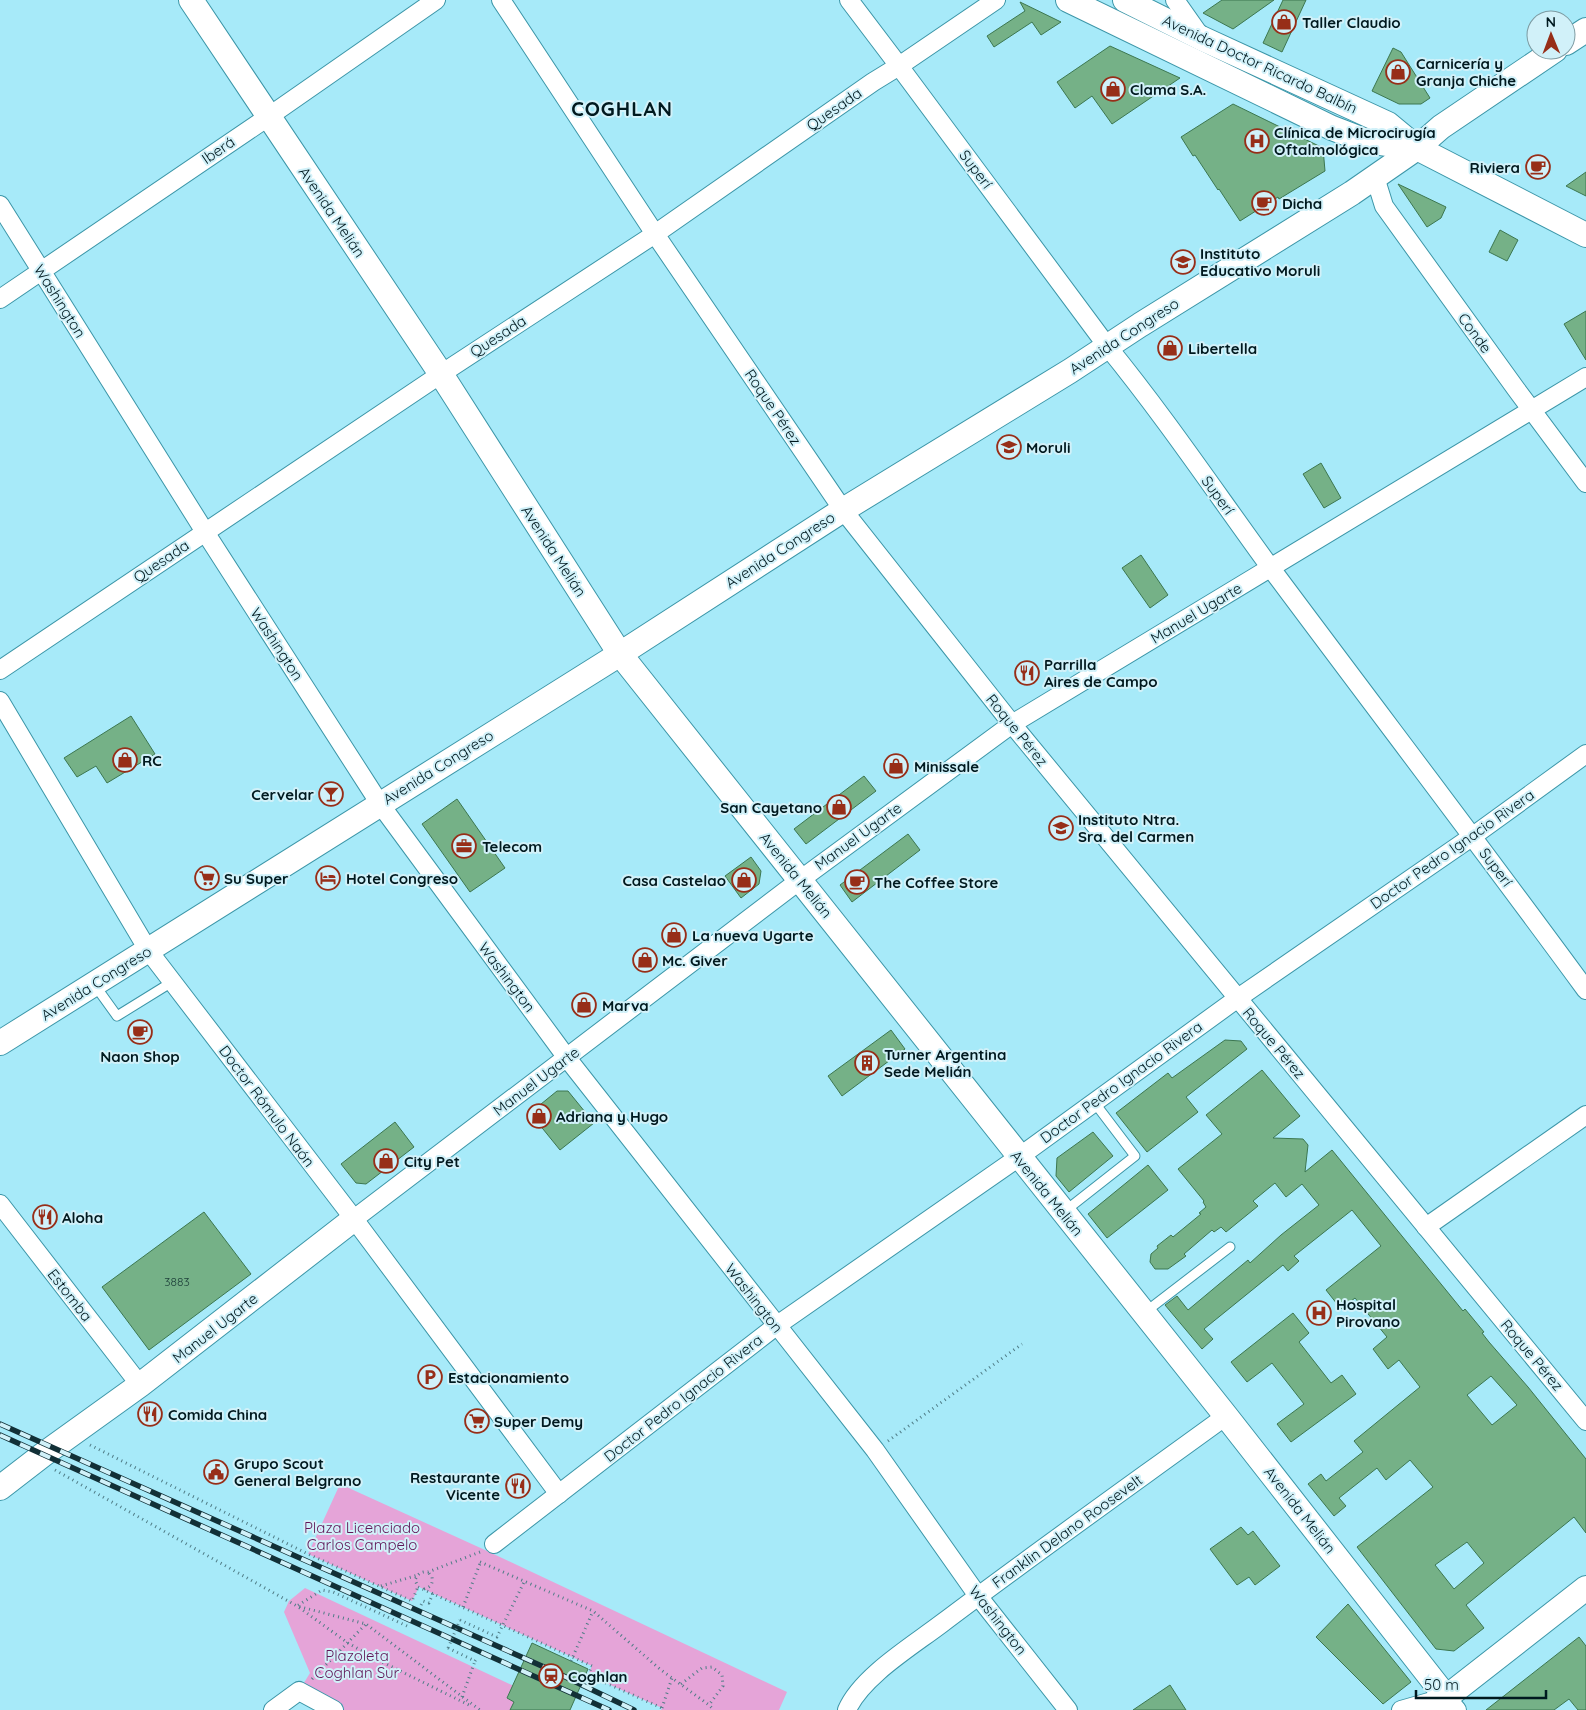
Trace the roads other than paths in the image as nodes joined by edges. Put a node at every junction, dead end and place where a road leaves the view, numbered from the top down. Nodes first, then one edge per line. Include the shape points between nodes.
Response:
1 (191, 0) edge
2 (436, 0) edge
3 (501, 0) edge
4 (849, 0) edge
5 (996, 0) edge
6 (1068, 0) edge
7 (1125, 0) edge
8 (1175, 0) edge
9 (1201, 38) junction
10 (1540, 60) edge
11 (900, 66) junction
12 (268, 117) junction
13 (1366, 141) junction
14 (1417, 148) junction
15 (1375, 177) junction
16 (0, 205) edge
17 (655, 234) junction
18 (1586, 235) edge
19 (41, 271) junction
20 (0, 299) edge
21 (1108, 346) junction
22 (440, 374) junction
23 (1586, 377) edge
24 (1532, 410) junction
25 (1586, 483) edge
26 (843, 510) junction
27 (205, 532) junction
28 (1270, 567) junction
29 (620, 654) junction
30 (0, 670) edge
31 (0, 701) edge
32 (1012, 724) junction
33 (1586, 754) edge
34 (380, 804) junction
35 (1473, 836) junction
36 (800, 880) junction
37 (148, 950) junction
38 (172, 982) junction
39 (94, 984) junction
40 (1586, 990) edge
41 (1238, 998) junction
42 (0, 1043) edge
43 (567, 1058) junction
44 (1094, 1102) junction
45 (1586, 1115) edge
46 (1018, 1157) junction
47 (0, 1204) edge
48 (1063, 1212) junction
49 (354, 1219) junction
50 (1426, 1227) junction
51 (1230, 1247) dead end
52 (1144, 1314) junction
53 (776, 1326) junction
54 (140, 1385) junction
55 (1226, 1416) junction
56 (1586, 1421) edge
57 (0, 1488) edge
58 (559, 1494) junction
59 (494, 1544) dead end
60 (1586, 1588) edge
61 (978, 1596) junction
62 (1443, 1707) edge
63 (273, 1710) edge
64 (334, 1710) edge
65 (847, 1710) edge
66 (1068, 1710) edge
67 (1401, 1710) edge

1 - 12 main road, Avenida Melián
2 - 12 street, Iberá
3 - 17 street, Roque Pérez
4 - 11 street, Superí
5 - 11 street, Quesada
6 - 13 main road, Avenida Doctor Ricardo Balbín via 1332,128
7 - 9 main road, Avenida Doctor Ricardo Balbín
8 - 9 street
9 - 14 main road, Avenida Doctor Ricardo Balbín via 1388,124
10 - 14 main road, Avenida Congreso via 1441,127
11 - 17 street, Quesada
11 - 21 street, Superí
12 - 19 street, Iberá
12 - 22 main road, Avenida Melián
13 - 14 main road, Avenida Doctor Ricardo Balbín
13 - 15 main road
14 - 15 main road, Avenida Congreso
14 - 18 main road, Avenida Doctor Ricardo Balbín
15 - 21 main road, Avenida Congreso
15 - 24 street, Conde via 1384,206
16 - 19 street, Washington
17 - 22 street, Quesada
17 - 26 street, Roque Pérez
19 - 20 street, Iberá
19 - 27 street, Washington
21 - 26 main road, Avenida Congreso
21 - 28 street, Superí
22 - 27 street, Quesada
22 - 29 main road, Avenida Melián
23 - 24 street, Manuel Ugarte
24 - 25 street, Conde
24 - 28 street, Manuel Ugarte
26 - 29 main road, Avenida Congreso
26 - 32 street, Roque Pérez
27 - 30 street, Quesada
27 - 34 street, Washington
28 - 32 street, Manuel Ugarte
28 - 35 street, Superí
29 - 34 main road, Avenida Congreso
29 - 36 main road, Avenida Melián
31 - 37 street, Doctor Rómulo Naón
32 - 36 street, Manuel Ugarte
32 - 41 street, Roque Pérez
33 - 35 street, Doctor Pedro Ignacio Rivera
34 - 37 main road, Avenida Congreso
34 - 43 street, Washington
35 - 40 street, Superí
35 - 41 street, Doctor Pedro Ignacio Rivera
36 - 43 street, Manuel Ugarte
36 - 46 main road, Avenida Melián
37 - 38 street, Doctor Rómulo Naón
37 - 39 main road, Avenida Congreso
38 - 39 lane via 117,1016
38 - 49 street, Doctor Rómulo Naón
39 - 42 main road, Avenida Congreso
41 - 44 street, Doctor Pedro Ignacio Rivera
41 - 50 street, Roque Pérez
43 - 49 street, Manuel Ugarte
43 - 53 street, Washington
44 - 46 street, Doctor Pedro Ignacio Rivera
44 - 48 lane via 1135,1156
45 - 50 street
46 - 48 main road, Avenida Melián
46 - 53 street, Doctor Pedro Ignacio Rivera
47 - 54 street, Estomba
48 - 52 main road, Avenida Melián
49 - 54 main road, Manuel Ugarte
49 - 58 street, Doctor Rómulo Naón
50 - 56 street, Roque Pérez
51 - 52 lane
52 - 55 main road, Avenida Melián
53 - 58 street, Doctor Pedro Ignacio Rivera
53 - 61 street, Washington via 875,1450
54 - 57 main road, Manuel Ugarte
55 - 61 street, Franklin Delano Roosevelt
55 - 62 main road, Avenida Melián
58 - 59 street, Doctor Pedro Ignacio Rivera
60 - 62 main road
61 - 65 street, Franklin Delano Roosevelt via 874,1676 850,1702
61 - 66 street, Washington
62 - 67 street
63 - 64 street via 299,1691

